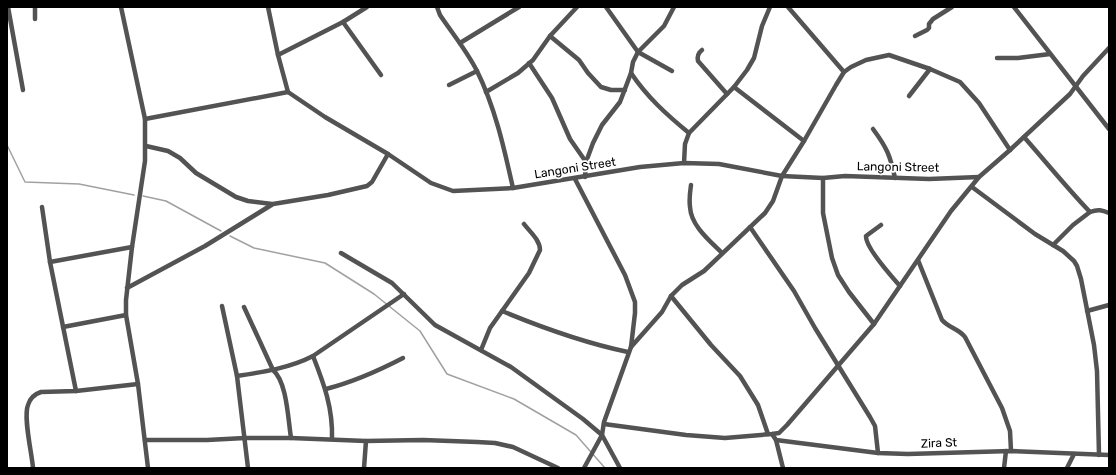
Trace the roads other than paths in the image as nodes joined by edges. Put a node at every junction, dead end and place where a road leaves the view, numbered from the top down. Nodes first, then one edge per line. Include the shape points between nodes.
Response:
1 (8, 7) edge
2 (34, 7) edge
3 (121, 7) edge
4 (268, 7) edge
5 (366, 7) edge
6 (437, 7) edge
7 (519, 7) edge
8 (577, 7) edge
9 (606, 7) edge
10 (674, 7) edge
11 (770, 7) edge
12 (788, 7) edge
13 (952, 7) edge
14 (1014, 7) edge
15 (35, 20) dead end
16 (343, 22) junction
17 (550, 36) junction
18 (915, 36) dead end
19 (460, 44) junction
20 (1109, 48) edge
21 (702, 50) dead end
22 (638, 52) junction
23 (1050, 54) junction
24 (278, 55) junction
25 (997, 58) dead end
26 (529, 63) junction
27 (930, 69) junction
28 (477, 71) junction
29 (672, 71) dead end
30 (844, 72) junction
31 (631, 73) junction
32 (381, 75) dead end
33 (449, 85) dead end
34 (1076, 86) junction
35 (734, 87) junction
36 (23, 90) dead end
37 (625, 90) junction
38 (288, 92) junction
39 (486, 92) junction
40 (727, 94) junction
41 (909, 96) dead end
42 (145, 119) junction
43 (1109, 128) edge
44 (873, 129) dead end
45 (689, 133) junction
46 (1024, 137) junction
47 (804, 141) junction
48 (146, 146) junction
49 (1010, 150) junction
50 (388, 154) junction
51 (586, 162) junction
52 (684, 163) junction
53 (782, 176) junction
54 (585, 177) junction
55 (979, 177) junction
56 (823, 178) junction
57 (895, 178) junction
58 (576, 179) junction
59 (691, 185) dead end
60 (972, 187) junction
61 (513, 188) junction
62 (273, 204) junction
63 (42, 207) dead end
64 (1090, 212) junction
65 (1109, 213) edge
66 (524, 224) dead end
67 (881, 225) dead end
68 (750, 227) junction
69 (1053, 245) junction
70 (132, 247) junction
71 (341, 253) dead end
72 (722, 253) junction
73 (918, 260) junction
74 (50, 262) junction
75 (900, 286) junction
76 (127, 288) junction
77 (404, 294) junction
78 (671, 296) junction
79 (1109, 305) edge
80 (222, 306) dead end
81 (244, 307) dead end
82 (1087, 310) junction
83 (502, 311) junction
84 (126, 315) junction
85 (874, 324) junction
86 (63, 327) junction
87 (631, 347) junction
88 (481, 350) junction
89 (628, 352) junction
90 (313, 356) junction
91 (403, 358) dead end
92 (838, 366) junction
93 (272, 370) junction
94 (237, 376) junction
95 (138, 384) junction
96 (326, 389) junction
97 (76, 391) junction
98 (604, 424) junction
99 (770, 434) junction
100 (602, 436) junction
101 (245, 438) junction
102 (291, 438) junction
103 (332, 439) junction
104 (145, 440) junction
105 (776, 440) junction
106 (366, 441) junction
107 (1008, 451) junction
108 (878, 453) junction
109 (1074, 454) junction
110 (1099, 455) junction
111 (1109, 455) edge
112 (34, 468) edge
113 (148, 468) edge
114 (248, 468) edge
115 (364, 468) edge
116 (558, 468) edge
117 (584, 468) edge
118 (620, 468) edge
119 (783, 468) edge
120 (1004, 468) edge
121 (1067, 468) edge

1 - 36 street
2 - 15 street
3 - 42 street
4 - 24 street
5 - 16 street
6 - 19 street
7 - 19 street
8 - 17 street
9 - 22 street
10 - 22 street via 664,26
11 - 35 street via 754,58
12 - 30 street
13 - 18 street via 933,19 927,30
14 - 23 street
16 - 24 street
16 - 32 street
17 - 26 street via 534,60
17 - 37 street via 579,60 601,87
19 - 28 street
20 - 34 street
21 - 40 street via 697,57 698,61
22 - 29 street
22 - 31 street
23 - 25 street
23 - 34 street
24 - 38 street
26 - 39 street via 518,73
26 - 51 street via 552,98 570,139
27 - 30 street via 889,55 866,60
27 - 41 street
27 - 49 street via 960,82 979,103
28 - 33 street
28 - 39 street
30 - 47 street
31 - 37 street
31 - 45 street via 658,106
34 - 43 street
34 - 46 street
35 - 40 street
35 - 47 street
37 - 51 street via 620,102 598,132
38 - 42 street
38 - 50 street, Langoni Street
39 - 61 street
40 - 45 street
42 - 48 street
44 - 57 street via 889,153
45 - 52 street
46 - 49 street
46 - 64 street
47 - 53 street
48 - 62 street via 168,151 180,158 196,174 236,197
48 - 70 street
49 - 55 street
50 - 61 street, Langoni Street via 431,183 453,191
50 - 62 street via 367,186
51 - 54 street
52 - 53 street, Langoni Street via 719,164
52 - 54 street, Langoni Street via 640,167
53 - 56 street, Langoni Street
53 - 68 street via 773,201
54 - 58 street, Langoni Street
55 - 57 street, Langoni Street
55 - 60 street
56 - 57 street, Langoni Street
56 - 85 street via 823,213 838,275
58 - 61 street, Langoni Street
58 - 87 street via 625,275 635,302
59 - 72 street via 690,208 694,221
60 - 69 street
60 - 73 street via 951,211
62 - 76 street via 205,246
63 - 74 street
64 - 65 street via 1102,210
64 - 69 street
66 - 83 street via 540,246 540,250 529,273
67 - 75 street via 866,236 866,239
68 - 72 street
68 - 92 street via 794,291
69 - 82 street via 1070,257 1077,266
70 - 74 street
70 - 76 street
71 - 77 street via 392,283
72 - 78 street via 704,271 682,285
73 - 75 street
73 - 107 street via 942,320 966,337 1002,408 1010,432
74 - 86 street
75 - 85 street
76 - 84 street
77 - 88 street via 436,325
77 - 90 street
78 - 87 street via 662,312
78 - 99 street via 740,376 758,405
79 - 82 street
80 - 94 street
81 - 93 street
82 - 110 street via 1097,371
83 - 88 street via 490,328
83 - 89 street via 598,346
84 - 86 street
84 - 95 street
85 - 92 street
86 - 97 street
87 - 89 street
88 - 100 street via 511,367
89 - 98 street
90 - 93 street
90 - 96 street
91 - 96 street via 367,376
92 - 99 street via 787,425 779,433
92 - 108 street via 875,426
93 - 94 street
93 - 102 street via 280,378
94 - 101 street
95 - 97 street
95 - 104 street
96 - 103 street via 331,411
97 - 112 street via 41,392 32,398 27,406 26,415
98 - 99 street via 725,438
98 - 100 street
99 - 105 street
100 - 117 street
100 - 118 street
101 - 102 street
101 - 104 street
101 - 114 street
102 - 103 street
103 - 106 street
104 - 113 street
105 - 108 street, Zira St
105 - 119 street
106 - 115 street
106 - 116 street via 495,443 513,447
107 - 108 street, Zira St
107 - 109 street, Zira St
107 - 120 street
109 - 110 street, Zira St
109 - 121 street
110 - 111 street, Zira St

